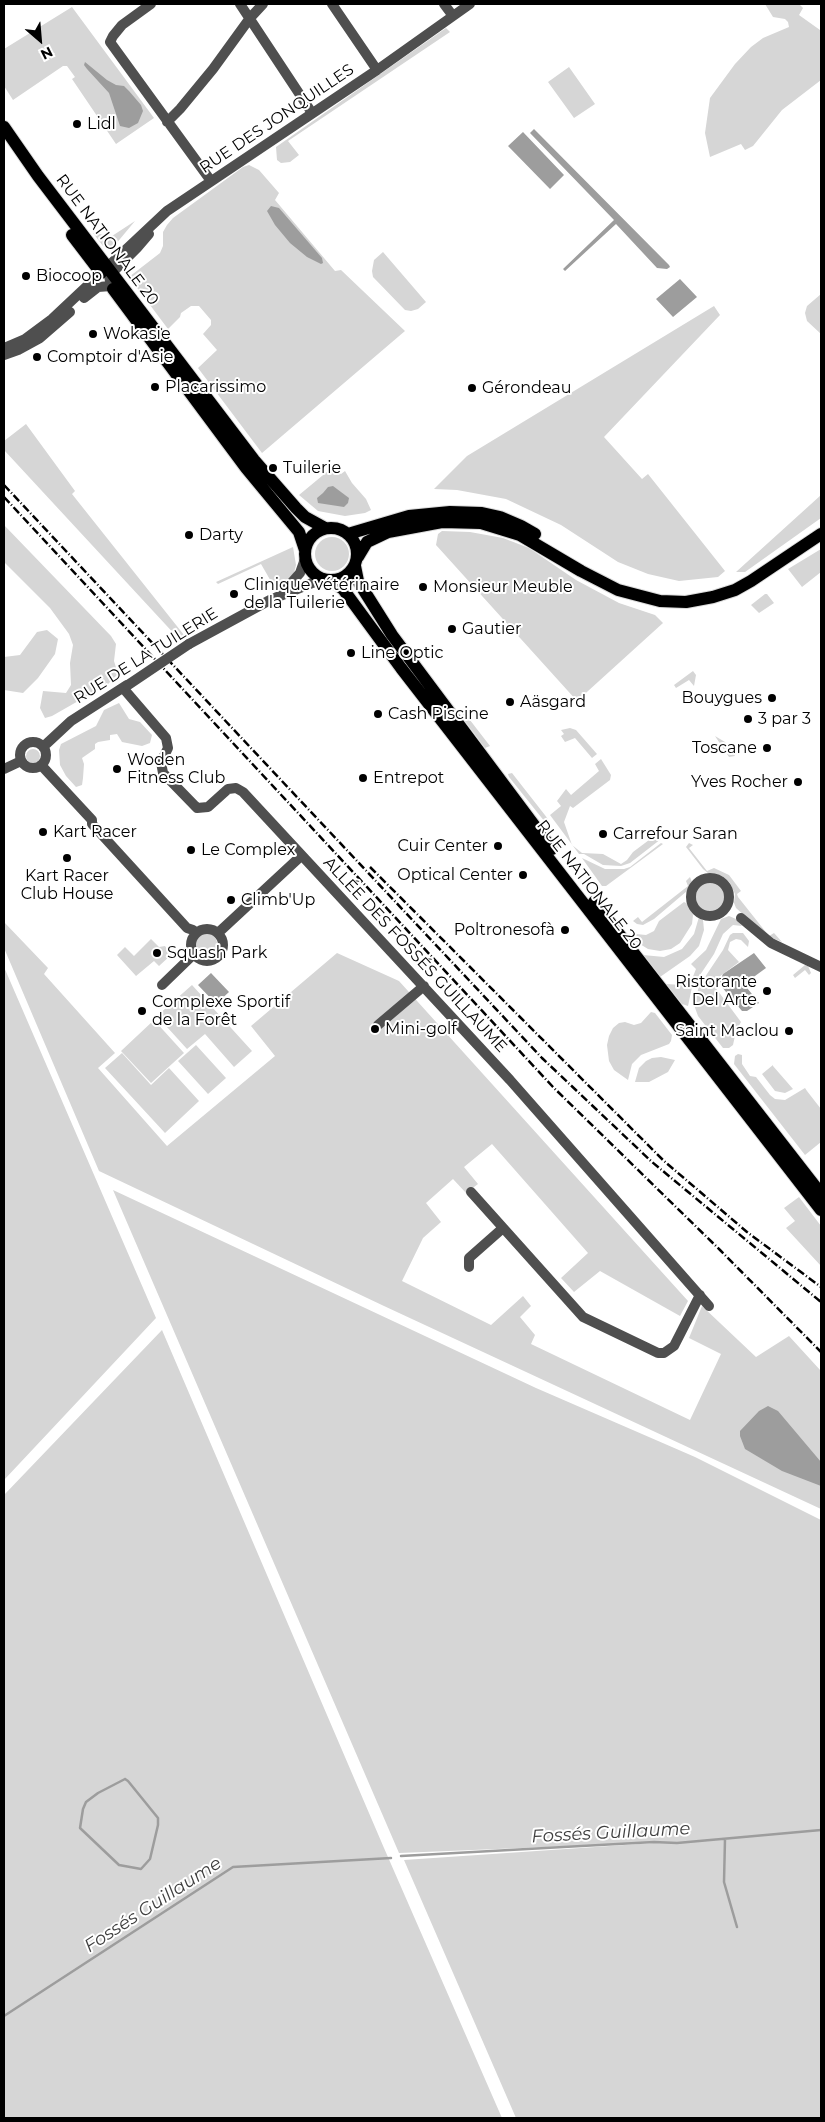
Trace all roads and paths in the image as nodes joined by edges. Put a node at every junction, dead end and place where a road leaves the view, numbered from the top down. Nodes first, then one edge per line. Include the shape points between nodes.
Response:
1 (151, 4) edge
2 (240, 4) edge
3 (263, 4) edge
4 (332, 4) edge
5 (444, 4) edge
6 (470, 4) edge
7 (452, 16) junction
8 (250, 18) junction
9 (377, 70) junction
10 (312, 113) junction
11 (167, 122) junction
12 (4, 126) edge
13 (4, 142) edge
14 (211, 181) junction
15 (108, 277) junction
16 (4, 348) edge
17 (4, 355) edge
18 (394, 525) junction
19 (325, 528) junction
20 (348, 534) junction
21 (821, 534) edge
22 (305, 554) junction
23 (356, 562) junction
24 (326, 580) junction
25 (270, 600) junction
26 (125, 686) junction
27 (43, 747) junction
28 (21, 761) junction
29 (41, 765) junction
30 (4, 769) edge
31 (301, 856) junction
32 (740, 918) dead end
33 (195, 932) junction
34 (218, 933) junction
35 (194, 954) junction
36 (821, 967) edge
37 (162, 985) dead end
38 (424, 986) junction
39 (378, 1025) dead end
40 (471, 1192) dead end
41 (820, 1204) edge
42 (503, 1228) junction
43 (469, 1267) dead end
44 (700, 1295) junction
45 (709, 1306) dead end

1 - 11 street via 122,25 110,42
2 - 8 street
3 - 8 street
4 - 9 street
5 - 7 street
6 - 7 street, RUE DES JONQUILLES
7 - 9 street, RUE DES JONQUILLES
8 - 10 street
8 - 11 street via 213,69
9 - 10 street, RUE DES JONQUILLES
10 - 14 street, RUE DES JONQUILLES
11 - 14 street
12 - 15 main road, RUE NATIONALE 20
13 - 15 main road, RUE NATIONALE 20
14 - 15 street, RUE DES JONQUILLES via 167,210
15 - 16 street via 88,286 39,330
15 - 17 street via 47,328 40,338
15 - 19 main road, RUE NATIONALE 20 via 254,460 305,517
15 - 22 main road, RUE NATIONALE 20 via 246,468 299,532
18 - 20 main road
18 - 21 main road via 456,521 499,527 520,534 618,590 642,598 686,602 713,597 751,582
18 - 23 main road via 370,540
19 - 20 main road via 338,528
19 - 22 main road via 312,536
20 - 23 main road via 354,540
22 - 24 main road via 308,567
22 - 25 street, RUE DE LA TUILERIE via 296,580
23 - 24 main road via 345,577
23 - 41 main road, RUE NATIONALE 20 via 356,574 366,594 421,676
24 - 25 street, RUE DE LA TUILERIE
24 - 41 main road, RUE NATIONALE 20 via 343,589 395,661
25 - 26 street, RUE DE LA TUILERIE, bridge via 189,644
26 - 27 street, RUE DE LA TUILERIE via 71,721
26 - 31 street, ALLÉE DES FOSSÉS GUILLAUME via 166,738 168,748 161,770 194,807 205,808 228,789 240,789
27 - 28 street via 36,743 26,745 20,754
27 - 29 street via 46,754
28 - 29 street via 30,768
28 - 30 street
29 - 33 street via 192,924
31 - 34 street
31 - 38 street, ALLÉE DES FOSSÉS GUILLAUME
32 - 36 street via 771,943
33 - 34 street via 205,928
33 - 35 street via 191,943
34 - 35 street via 223,944 216,958 202,960
35 - 37 street
38 - 39 street
38 - 44 street, ALLÉE DES FOSSÉS GUILLAUME
40 - 42 street
42 - 43 street via 469,1258
42 - 44 street via 583,1317 658,1352 664,1353 674,1346
44 - 45 street, ALLÉE DES FOSSÉS GUILLAUME

